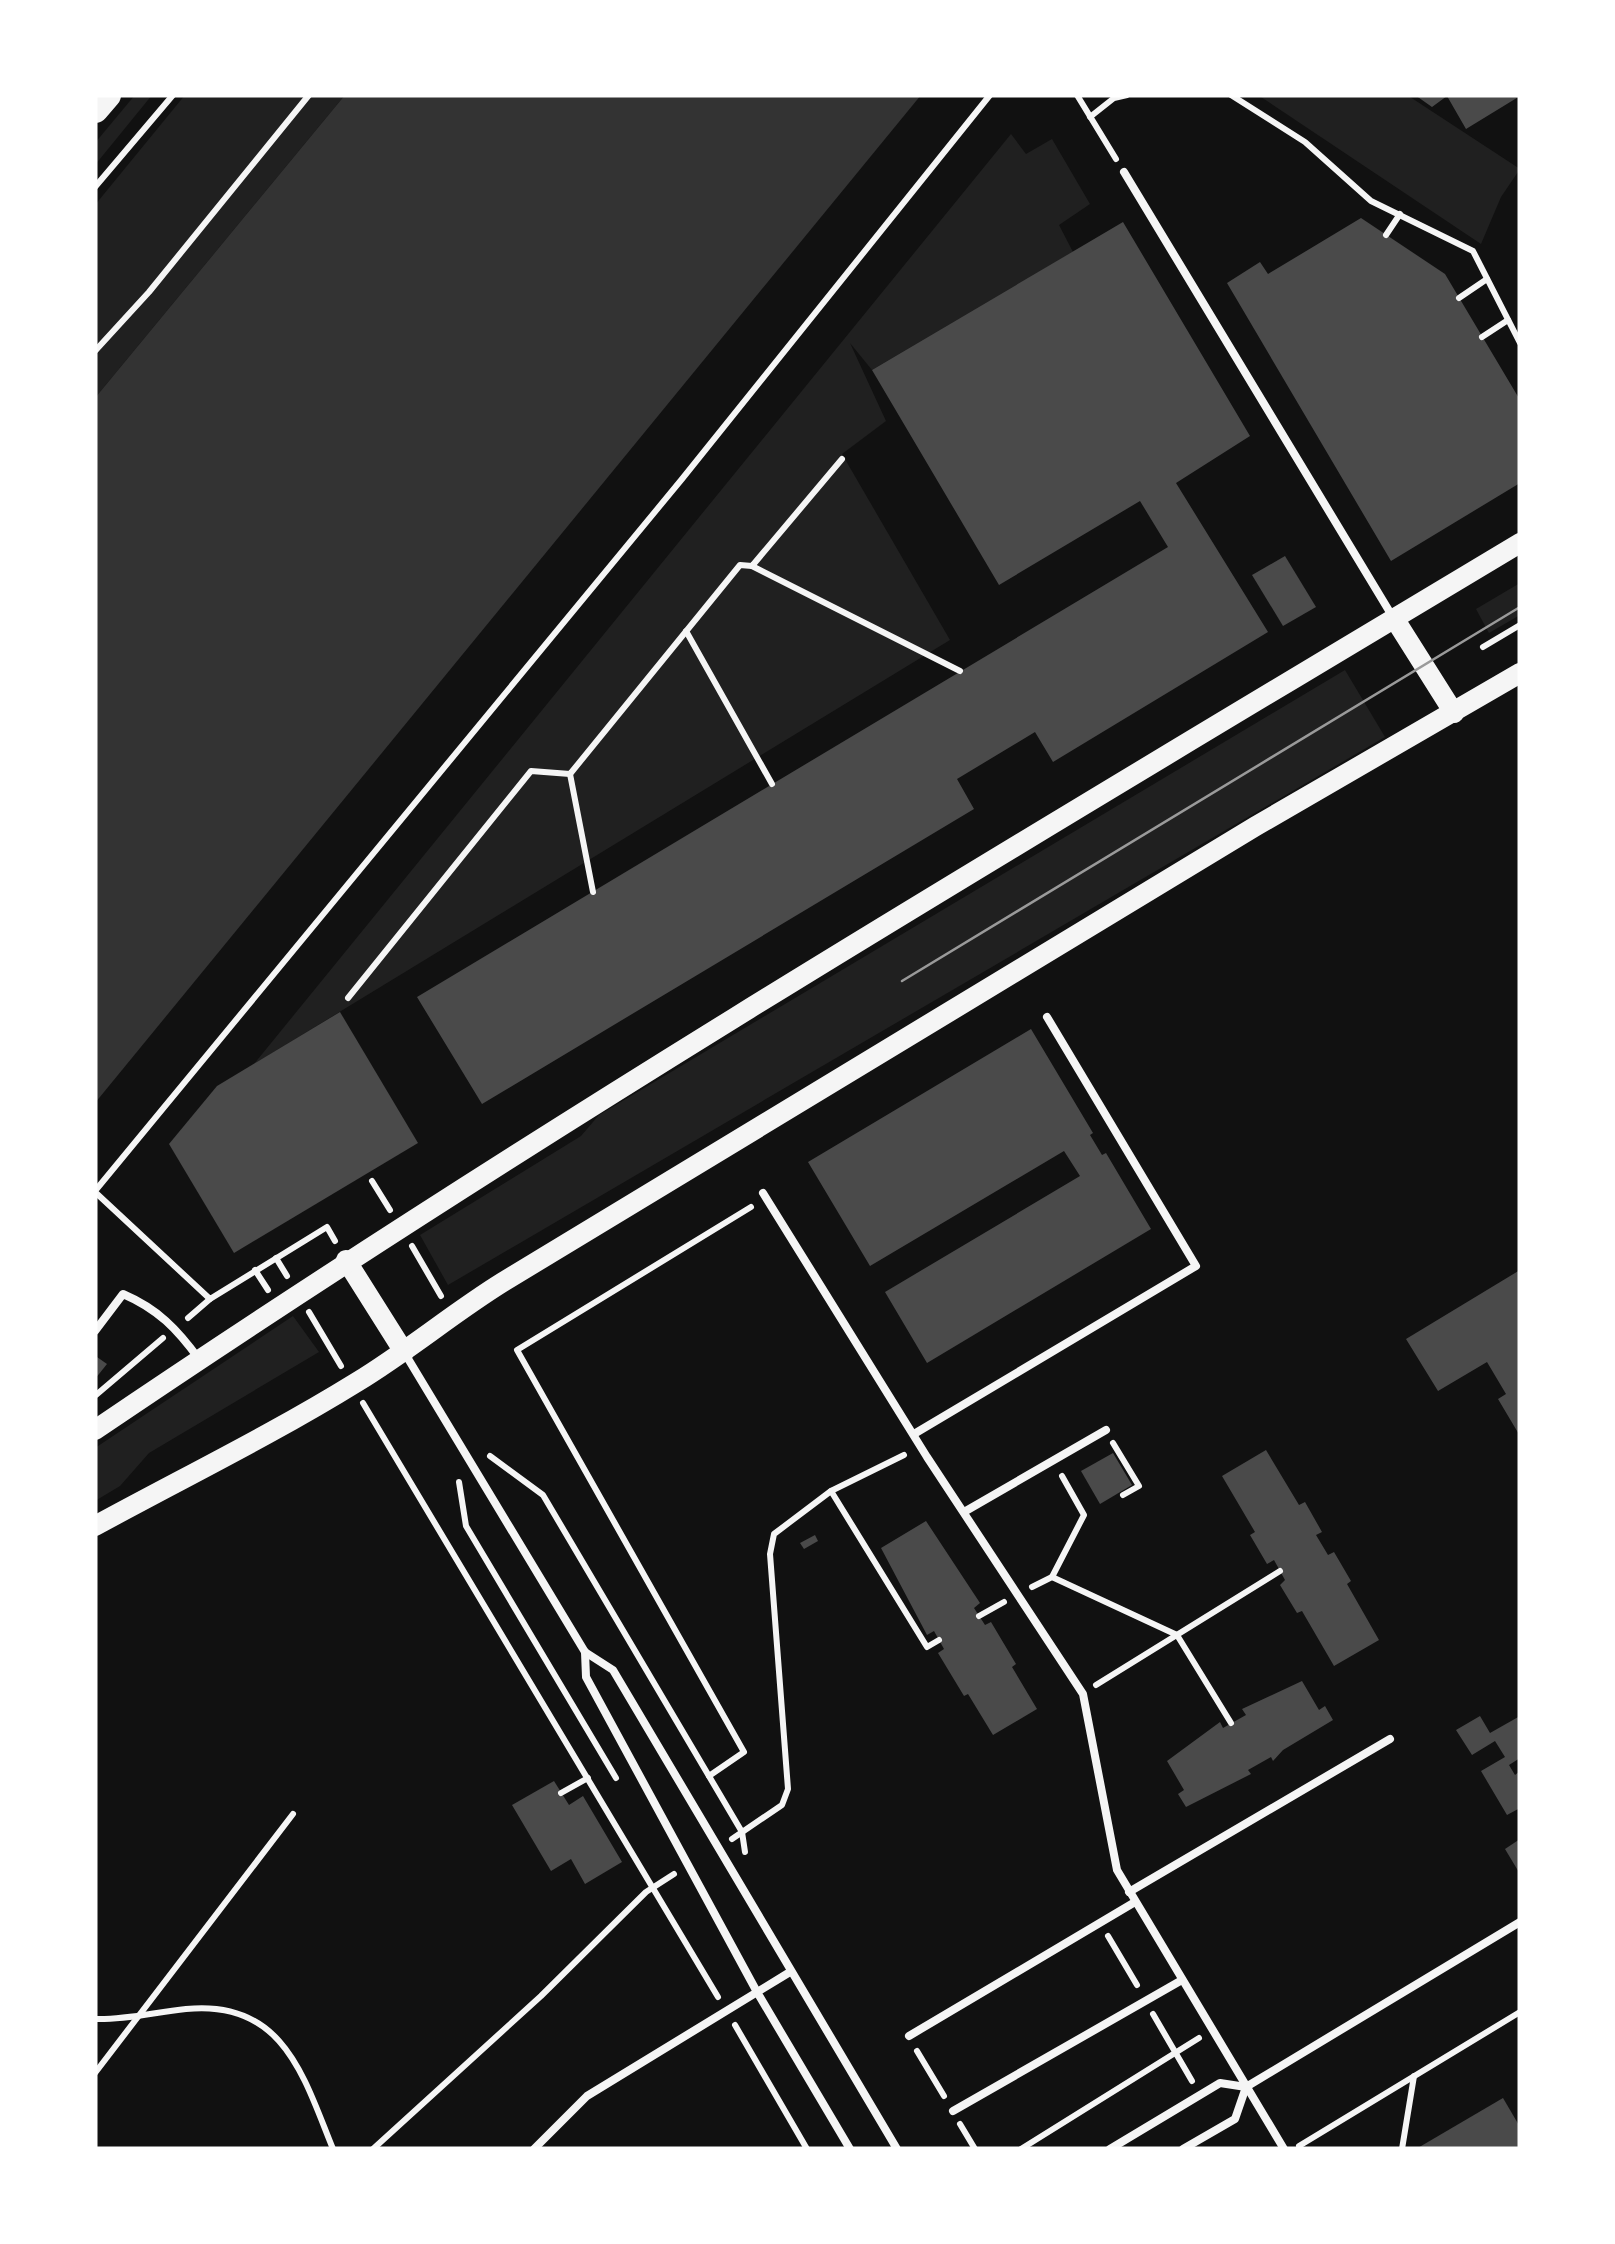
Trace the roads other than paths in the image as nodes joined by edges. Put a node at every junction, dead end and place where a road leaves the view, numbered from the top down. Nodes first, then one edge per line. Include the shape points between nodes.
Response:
1 (107, 95) edge
2 (95, 109) edge
3 (1124, 172) road end
4 (1520, 544) edge
5 (1394, 618) junction
6 (1520, 674) edge
7 (1454, 713) junction
8 (1046, 1017) dead end
9 (764, 1196) road end
10 (346, 1260) junction
11 (95, 1331) edge
12 (404, 1352) junction
13 (200, 1360) junction
14 (95, 1430) edge
15 (1106, 1430) road end
16 (914, 1434) junction
17 (964, 1512) junction
18 (95, 1526) edge
19 (586, 1652) junction
20 (1390, 1739) dead end
21 (1130, 1892) junction
22 (1136, 1902) junction
23 (1520, 1922) edge
24 (790, 1972) junction
25 (1182, 1980) junction
26 (757, 1992) junction
27 (909, 2036) dead end
28 (1246, 2087) junction
29 (953, 2111) dead end
30 (534, 2149) edge
31 (850, 2149) edge
32 (897, 2149) edge
33 (1110, 2149) edge
34 (1184, 2149) edge
35 (1284, 2149) edge

1 - 2 highway
3 - 5 lane
4 - 5 main road
5 - 7 main road
5 - 10 main road
6 - 7 main road
7 - 12 main road via 452,1314
8 - 16 lane via 1196,1266
9 - 16 lane
10 - 12 main road
10 - 13 main road
11 - 13 lane via 123,1294 152,1306
12 - 18 main road
12 - 19 lane
13 - 14 main road
15 - 17 lane
16 - 17 lane
17 - 21 lane via 1082,1694 1116,1870
19 - 24 lane via 613,1670
19 - 26 lane via 586,1678
20 - 21 lane
21 - 22 lane
22 - 25 lane
22 - 27 lane
23 - 28 lane
24 - 26 lane
24 - 32 lane
25 - 28 lane
25 - 29 lane
26 - 30 lane via 587,2096
26 - 31 lane
28 - 33 lane via 1220,2083
28 - 34 lane via 1234,2118
28 - 35 lane

